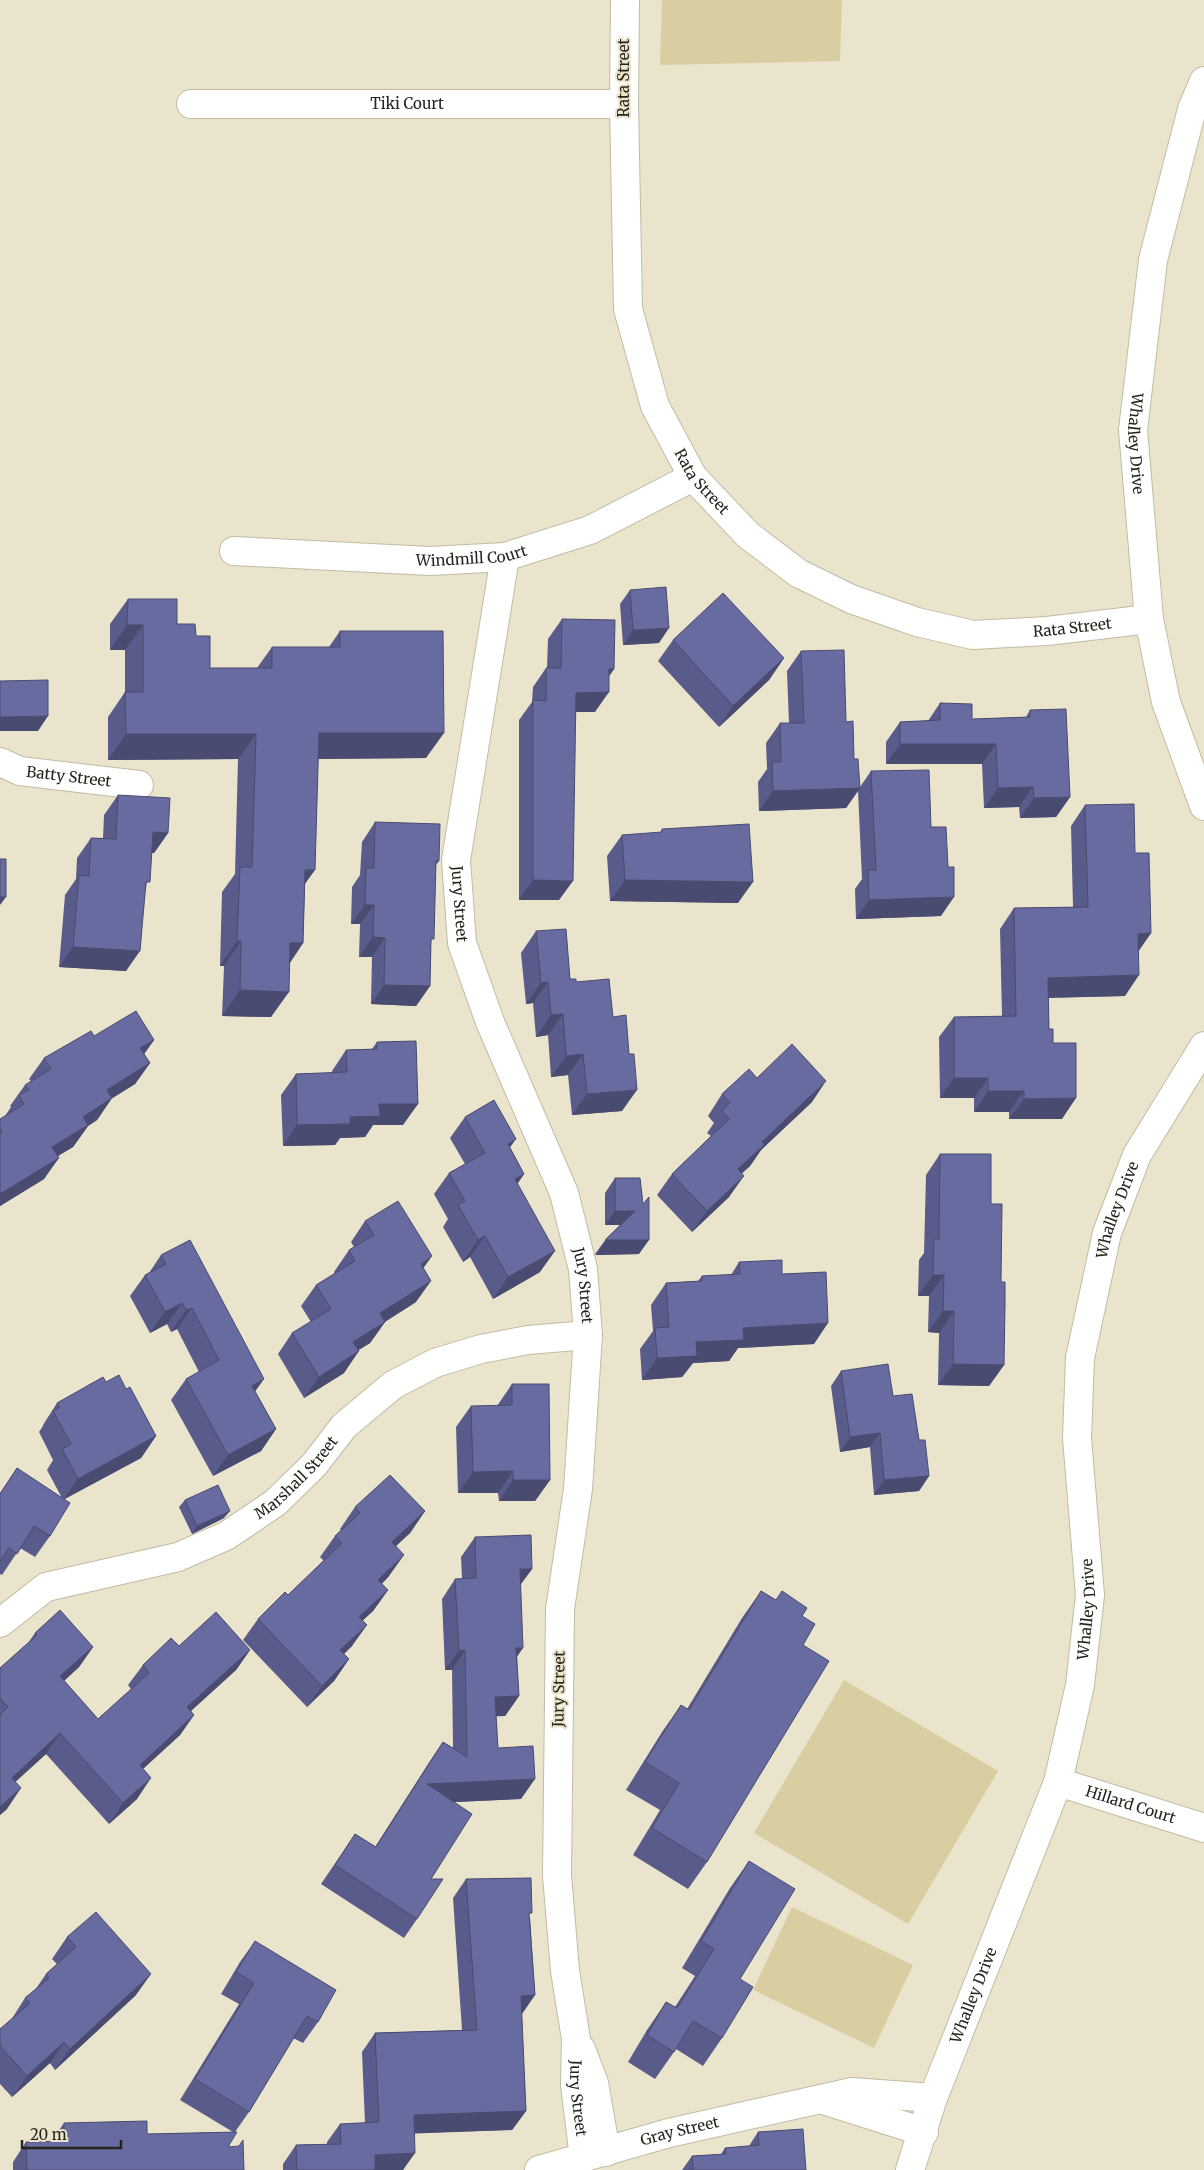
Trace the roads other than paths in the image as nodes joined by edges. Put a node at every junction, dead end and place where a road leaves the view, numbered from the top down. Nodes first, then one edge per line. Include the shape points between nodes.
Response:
1 (625, 0) edge
2 (1204, 81) edge
3 (191, 104) dead end
4 (624, 104) junction
5 (693, 477) junction
6 (234, 551) dead end
7 (505, 557) junction
8 (1149, 619) junction
9 (0, 762) edge
10 (139, 785) dead end
11 (1204, 806) edge
12 (1204, 1046) edge
13 (588, 1335) junction
14 (0, 1623) edge
15 (1058, 1782) junction
16 (1204, 1828) edge
17 (933, 2098) junction
18 (823, 2100) junction
19 (924, 2132) junction
20 (595, 2155) junction
21 (539, 2170) edge
22 (910, 2170) edge

1 - 4 street, Rata Street
2 - 8 street, Whalley Drive via 1192,109 1153,260 1133,430
3 - 4 street, Tiki Court
4 - 5 street, Rata Street via 628,309 655,406
5 - 7 street, Windmill Court via 590,530
5 - 8 street, Rata Street via 748,535 798,573 851,599 917,622 973,635 1046,631
6 - 7 street, Windmill Court via 430,561
7 - 13 street, Jury Street via 456,860 462,943 490,1022 564,1193 584,1270
8 - 11 street, Whalley Drive via 1166,702
9 - 10 street, Batty Street via 20,771
12 - 15 street, Whalley Drive via 1137,1154 1107,1234 1080,1358 1077,1438 1090,1595 1080,1685
13 - 14 street, Marshall Street via 528,1340 481,1349 435,1363 393,1385 344,1426 314,1465 275,1503 226,1536 178,1557 46,1587
13 - 20 street, Jury Street via 578,1489 560,1609 557,1875 565,1971 576,2039 575,2085
15 - 16 street, Hillard Court
15 - 17 street, Whalley Drive
17 - 18 street, Gray Street via 852,2092
17 - 19 street, Whalley Drive
18 - 19 street, Gray Street
18 - 20 street, Gray Street via 669,2133
19 - 22 street, Whalley Drive
20 - 21 street, Gray Street

